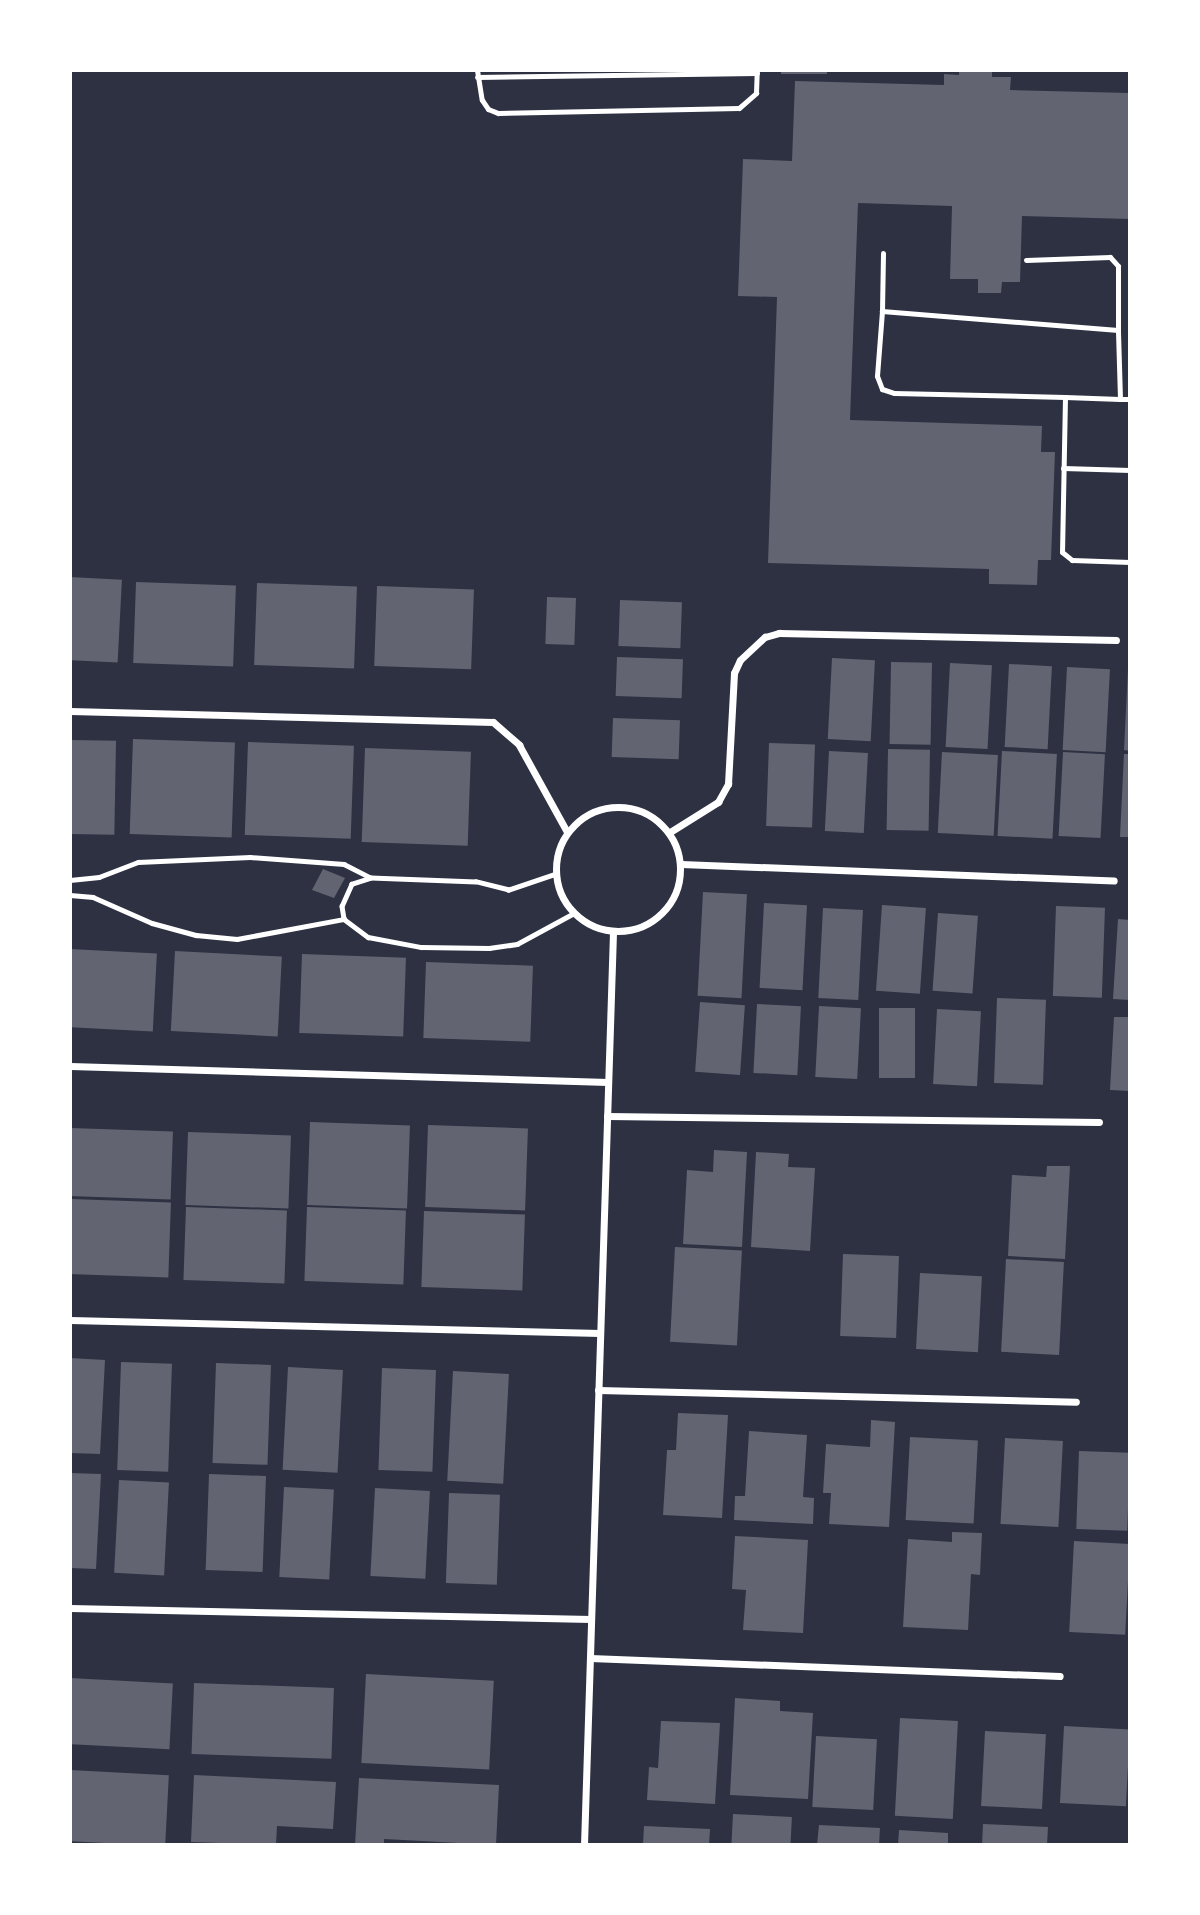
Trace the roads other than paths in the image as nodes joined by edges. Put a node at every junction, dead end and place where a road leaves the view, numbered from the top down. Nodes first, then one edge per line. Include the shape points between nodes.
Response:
1 (757, 72) edge
2 (477, 73) edge
3 (883, 253) dead end
4 (1026, 260) dead end
5 (882, 311) junction
6 (1118, 330) junction
7 (1065, 397) junction
8 (1120, 399) junction
9 (1130, 399) edge
10 (1063, 468) junction
11 (1130, 470) edge
12 (1130, 562) edge
13 (1116, 640) dead end
14 (70, 711) edge
15 (567, 832) junction
16 (670, 832) junction
17 (681, 864) junction
18 (1114, 881) dead end
19 (613, 931) junction
20 (70, 1066) edge
21 (608, 1082) junction
22 (607, 1116) junction
23 (1099, 1122) dead end
24 (70, 1320) edge
25 (600, 1334) junction
26 (598, 1390) junction
27 (1076, 1402) dead end
28 (70, 1608) edge
29 (591, 1619) junction
30 (590, 1658) junction
31 (1060, 1676) dead end
32 (584, 1845) edge

1 - 2 lane
1 - 2 lane via 756,93 739,108 498,113 482,100
3 - 5 lane
4 - 6 lane via 1110,257 1118,266
5 - 6 lane
5 - 7 lane via 877,376 882,389
6 - 8 lane
7 - 8 lane
7 - 10 lane
8 - 9 lane
10 - 11 lane
10 - 12 lane via 1062,552 1072,560
13 - 16 street via 779,633 765,637 740,660 734,673 728,784 718,802
14 - 15 street via 493,722 519,745
15 - 16 street via 585,816 607,807 631,807 653,816
15 - 19 street via 555,874 561,895 573,913 592,926
16 - 17 street
17 - 18 street
17 - 19 street via 679,887 654,921
19 - 21 street
20 - 21 street
21 - 22 street
22 - 23 street
22 - 25 street
24 - 25 street
25 - 26 street
26 - 27 street
26 - 29 street
28 - 29 street
29 - 30 street
30 - 31 street
30 - 32 street

